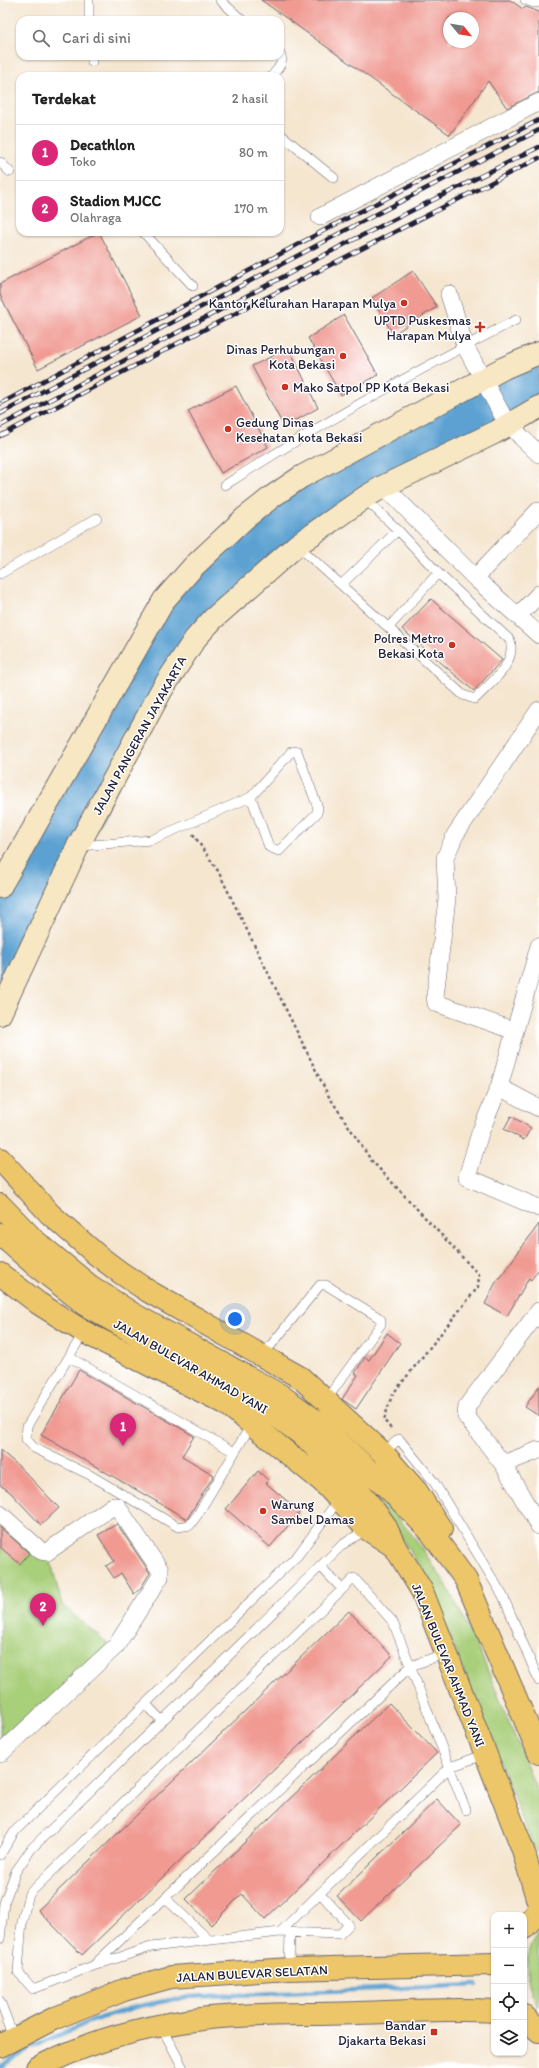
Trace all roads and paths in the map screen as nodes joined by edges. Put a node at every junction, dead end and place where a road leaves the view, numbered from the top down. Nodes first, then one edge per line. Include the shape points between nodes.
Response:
1 (89, 0) edge
2 (220, 0) edge
3 (525, 0) edge
4 (539, 2) edge
5 (89, 16) edge
6 (238, 16) edge
7 (282, 60) edge
8 (275, 72) edge
9 (539, 102) edge
10 (284, 137) edge
11 (0, 162) edge
12 (10, 172) dead end
13 (334, 178) dead end
14 (320, 217) dead end
15 (147, 236) edge
16 (193, 286) dead end
17 (449, 294) dead end
18 (516, 320) dead end
19 (465, 346) junction
20 (539, 353) edge
21 (485, 382) junction
22 (539, 407) edge
23 (506, 419) junction
24 (539, 454) edge
25 (225, 485) dead end
26 (384, 486) junction
27 (364, 498) junction
28 (538, 511) edge
29 (97, 518) dead end
30 (398, 530) junction
31 (297, 545) junction
32 (0, 574) edge
33 (438, 574) junction
34 (475, 578) junction
35 (342, 584) junction
36 (539, 594) edge
37 (518, 616) junction
38 (389, 627) junction
39 (539, 635) edge
40 (539, 710) edge
41 (251, 797) junction
42 (187, 825) junction
43 (78, 846) junction
44 (0, 888) edge
45 (539, 946) edge
46 (0, 1014) edge
47 (515, 1031) junction
48 (499, 1087) junction
49 (539, 1108) edge
50 (0, 1159) edge
51 (8, 1176) edge
52 (0, 1205) edge
53 (539, 1208) edge
54 (0, 1234) edge
55 (0, 1274) edge
56 (539, 1311) edge
57 (84, 1332) junction
58 (263, 1355) junction
59 (69, 1357) junction
60 (326, 1400) junction
61 (251, 1425) junction
62 (311, 1430) junction
63 (399, 1439) junction
64 (539, 1450) edge
65 (234, 1452) junction
66 (383, 1453) junction
67 (503, 1464) junction
68 (340, 1498) junction
69 (0, 1514) edge
70 (539, 1526) edge
71 (367, 1529) junction
72 (395, 1547) junction
73 (320, 1566) junction
74 (466, 1580) junction
75 (342, 1589) junction
76 (446, 1653) junction
77 (411, 1666) junction
78 (539, 1681) edge
79 (146, 1704) junction
80 (162, 1721) junction
81 (539, 1753) edge
82 (0, 1754) edge
83 (486, 1754) junction
84 (450, 1767) junction
85 (466, 1810) dead end
86 (0, 1855) edge
87 (531, 1855) edge
88 (320, 1894) junction
89 (165, 1898) junction
90 (539, 1905) edge
91 (539, 1911) edge
92 (527, 1925) edge
93 (280, 1932) junction
94 (290, 1932) junction
95 (0, 1939) edge
96 (209, 1940) junction
97 (93, 1966) junction
98 (489, 1967) edge
99 (289, 1969) junction
100 (0, 2002) edge
101 (490, 2007) edge
102 (527, 2019) edge
103 (161, 2026) junction
104 (539, 2031) edge
105 (7, 2042) edge
106 (40, 2067) edge
107 (183, 2068) edge

1 - 5 lane
2 - 6 lane
3 - 4 lane
7 - 8 lane
9 - 14 street
10 - 13 lane
11 - 12 lane
15 - 16 lane
17 - 19 street
18 - 19 lane
19 - 21 street
19 - 25 lane via 283,448
20 - 21 street
21 - 23 street
21 - 44 street via 301,477 245,518 193,567 164,600
22 - 23 street, JALAN PANGERAN JAYAKARTA
23 - 24 street
23 - 26 street, JALAN PANGERAN JAYAKARTA via 494,433
26 - 27 street, JALAN PANGERAN JAYAKARTA
26 - 34 street
27 - 30 lane
27 - 31 street, JALAN PANGERAN JAYAKARTA
28 - 34 street
29 - 32 lane
30 - 33 lane
30 - 35 lane
31 - 35 lane
31 - 43 street, JALAN PANGERAN JAYAKARTA via 213,619 186,650 161,691
33 - 38 lane
33 - 38 lane via 510,640 512,648 508,663 475,699 463,695
34 - 37 street
35 - 38 lane
36 - 37 street
37 - 39 street
40 - 47 street via 455,835 445,858 448,899 436,1003
41 - 41 lane via 269,847 274,850 279,851 317,813 318,808 298,751 291,752
41 - 42 lane
42 - 43 lane via 151,840
42 - 63 path via 218,871 328,1095 371,1160 479,1275 478,1287 392,1395 384,1420
43 - 46 street, JALAN PANGERAN JAYAKARTA
45 - 47 street
47 - 48 street
48 - 49 street
48 - 53 street via 480,1133 467,1177
50 - 51 main road
51 - 58 main road via 120,1273
52 - 62 main road, JALAN BULEVAR AHMAD YANI via 34,1240 90,1286 132,1314 280,1395
54 - 62 main road, JALAN BULEVAR AHMAD YANI via 35,1265 90,1307 260,1404
55 - 57 main road via 38,1303
56 - 67 street via 465,1411 466,1416
57 - 59 lane
57 - 61 main road via 227,1404
58 - 60 main road via 301,1378
58 - 60 lane via 320,1285 326,1285 378,1317 381,1324
59 - 65 lane
59 - 65 lane via 27,1426 26,1439 34,1448 90,1475 178,1527 190,1525
60 - 66 main road
61 - 65 lane
61 - 68 main road
62 - 72 main road, JALAN BULEVAR AHMAD YANI via 385,1525
62 - 74 main road, JALAN BULEVAR AHMAD YANI via 392,1492 430,1531
63 - 66 lane
63 - 78 lane via 434,1482 502,1596
64 - 67 street
66 - 74 main road via 417,1492 444,1533
67 - 70 street
68 - 71 main road
68 - 79 lane via 298,1555
69 - 82 street via 41,1551 47,1552 113,1506 117,1506 160,1570 160,1577 116,1646
71 - 72 main road
71 - 73 lane via 342,1545
72 - 76 main road, JALAN BULEVAR AHMAD YANI via 422,1592
73 - 75 lane
73 - 80 lane
74 - 81 main road, JALAN BULEVAR AHMAD YANI
75 - 77 lane via 354,1578 394,1622
75 - 97 lane via 29,1894 22,1920 18,1972 34,1989
76 - 77 lane
76 - 83 main road, JALAN BULEVAR AHMAD YANI
77 - 84 lane
77 - 89 lane
79 - 80 lane
79 - 86 lane via 15,1832
80 - 95 lane via 32,1848 16,1871 4,1903
83 - 84 lane
83 - 87 main road, JALAN BULEVAR AHMAD YANI
84 - 85 lane
84 - 88 lane
87 - 90 main road, JALAN BULEVAR AHMAD YANI
88 - 93 lane
88 - 94 lane via 348,1925 340,1934
89 - 96 lane
89 - 97 lane
91 - 92 main road
93 - 94 lane
93 - 96 lane
94 - 99 lane
96 - 97 lane via 151,1947
98 - 99 main road, JALAN BULEVAR SELATAN
99 - 105 main road, JALAN BULEVAR SELATAN via 171,1977 124,1990 53,2019
100 - 105 lane
101 - 103 main road via 230,2017
102 - 104 main road
103 - 106 main road via 86,2046
103 - 107 lane

